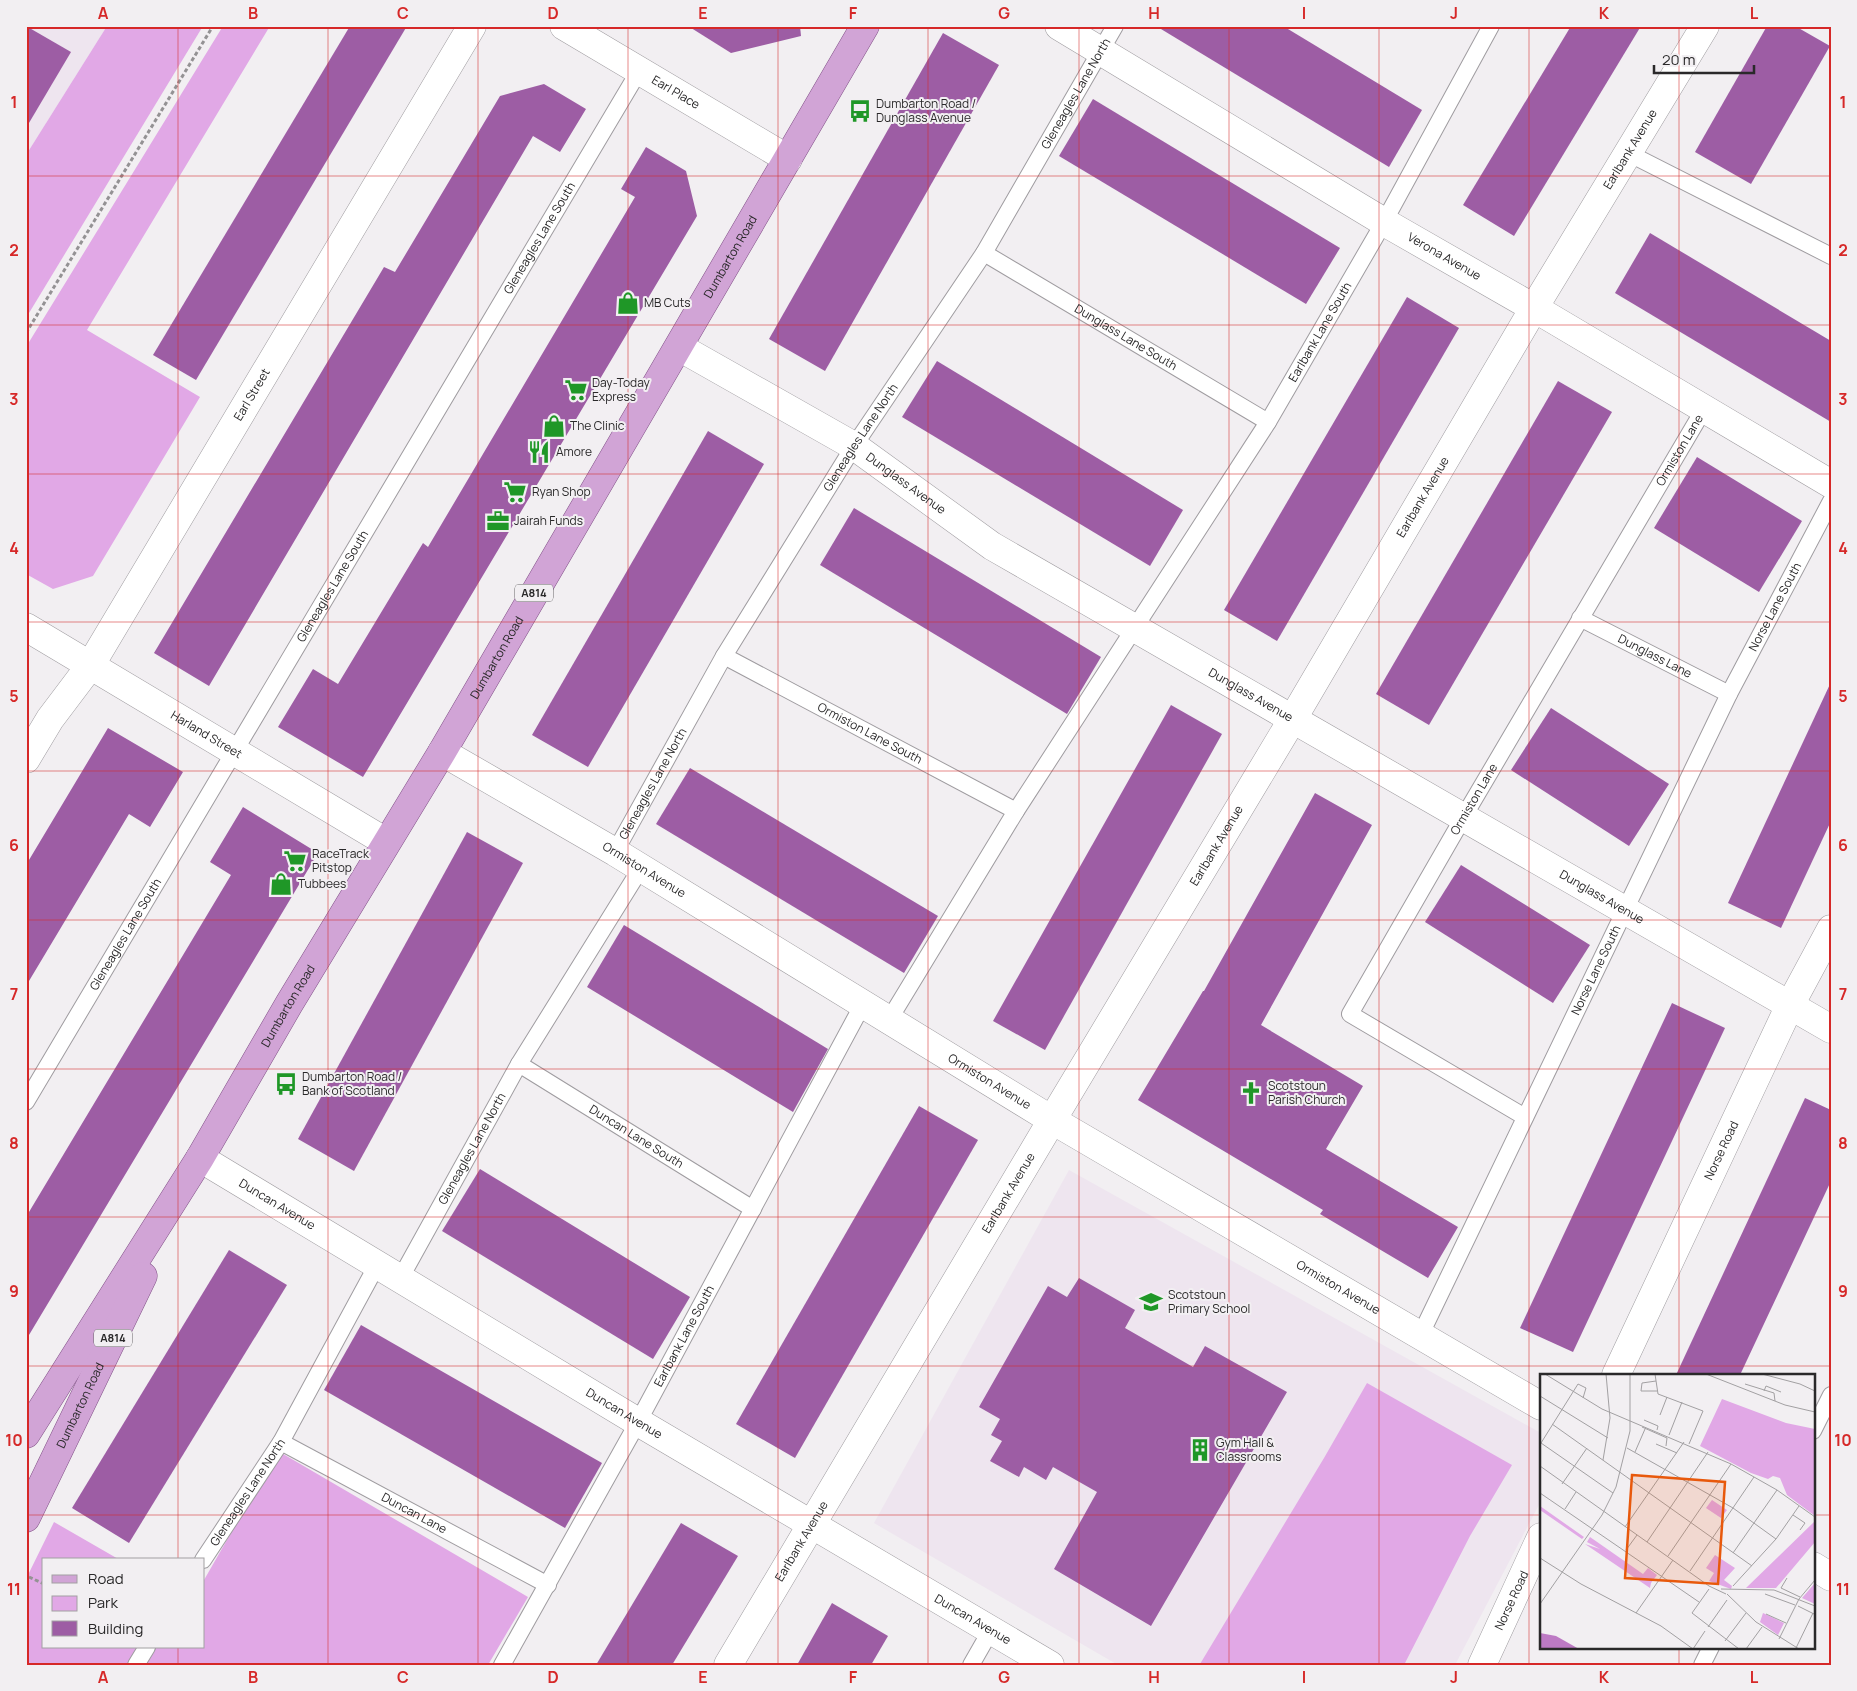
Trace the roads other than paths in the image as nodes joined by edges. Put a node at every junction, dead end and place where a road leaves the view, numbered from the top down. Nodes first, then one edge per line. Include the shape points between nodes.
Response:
1 (472, 26) edge
2 (564, 26) edge
3 (865, 26) edge
4 (1059, 26) edge
5 (1115, 26) edge
6 (1491, 26) edge
7 (1705, 26) edge
8 (1100, 50) junction
9 (639, 70) junction
10 (1628, 153) junction
11 (788, 159) junction
12 (1384, 222) junction
13 (984, 253) junction
14 (1831, 256) edge
15 (1534, 308) junction
16 (679, 347) junction
17 (1704, 409) junction
18 (1268, 422) junction
19 (854, 446) junction
20 (1831, 484) edge
21 (1831, 500) edge
22 (1580, 618) junction
23 (26, 627) edge
24 (1133, 628) junction
25 (724, 656) junction
26 (90, 666) junction
27 (1729, 694) junction
28 (1292, 720) junction
29 (235, 752) junction
30 (442, 752) junction
31 (26, 759) edge
32 (1016, 811) junction
33 (1463, 818) junction
34 (386, 842) junction
35 (615, 852) junction
36 (641, 868) junction
37 (1624, 910) junction
38 (1831, 929) edge
39 (863, 1004) junction
40 (1790, 1005) junction
41 (889, 1020) junction
42 (1831, 1029) edge
43 (519, 1064) junction
44 (26, 1102) edge
45 (1525, 1117) junction
46 (1052, 1120) junction
47 (200, 1158) junction
48 (753, 1209) junction
49 (377, 1265) junction
50 (400, 1279) junction
51 (1420, 1336) junction
52 (1616, 1374) edge
53 (1831, 1395) edge
54 (1540, 1405) edge
55 (638, 1422) junction
56 (1814, 1429) edge
57 (26, 1434) edge
58 (281, 1442) junction
59 (26, 1518) edge
60 (812, 1524) junction
61 (1540, 1539) edge
62 (205, 1558) edge
63 (1814, 1567) edge
64 (1831, 1577) edge
65 (548, 1585) junction
66 (991, 1630) junction
67 (145, 1648) edge
68 (1710, 1648) edge
69 (136, 1665) edge
70 (502, 1665) edge
71 (728, 1665) edge
72 (970, 1665) edge
73 (1050, 1665) edge
74 (1482, 1665) edge
75 (1702, 1665) edge

1 - 26 street, Earl Street
2 - 9 street, Earl Place
3 - 11 main road, Dumbarton Road / A814
4 - 8 street, Verona Avenue
5 - 8 lane, Gleneagles Lane North
6 - 12 lane, Earlbank Lane South
7 - 10 street, Earlbank Avenue
8 - 12 street, Verona Avenue
8 - 13 lane, Gleneagles Lane North
9 - 11 street, Earl Place
9 - 29 lane, Gleneagles Lane South
10 - 14 lane
10 - 15 street, Earlbank Avenue
11 - 16 main road, Dumbarton Road / A814
12 - 15 street, Verona Avenue
12 - 18 lane, Earlbank Lane South
13 - 18 lane, Dunglass Lane South
13 - 19 lane, Gleneagles Lane North
15 - 17 street, Verona Avenue
15 - 28 street, Earlbank Avenue
16 - 19 street, Dunglass Avenue
16 - 30 main road, Dumbarton Road / A814
17 - 20 street, Verona Avenue
17 - 22 lane, Ormiston Lane
18 - 24 lane, Earlbank Lane South
19 - 24 street, Dunglass Avenue via 992,546
19 - 25 lane, Gleneagles Lane North
21 - 27 lane, Norse Lane South
22 - 27 lane, Dunglass Lane
22 - 33 lane, Ormiston Lane
23 - 26 street, Harland Street
24 - 28 street, Dunglass Avenue
24 - 32 lane, Earlbank Lane South
25 - 32 lane, Ormiston Lane South
25 - 35 lane, Gleneagles Lane North
26 - 29 street, Harland Street
26 - 31 street, Earl Street via 50,719
27 - 37 lane, Norse Lane South
28 - 33 street, Dunglass Avenue
28 - 46 street, Earlbank Avenue
29 - 34 street, Harland Street
29 - 44 lane, Gleneagles Lane South
30 - 34 main road, Dumbarton Road / A814
30 - 35 street, Ormiston Avenue
32 - 41 lane, Earlbank Lane South
33 - 37 street, Dunglass Avenue
33 - 45 lane, Ormiston Lane via 1350,1014
34 - 47 main road, Dumbarton Road / A814
35 - 36 street, Ormiston Avenue
36 - 39 street, Ormiston Avenue
36 - 43 lane, Gleneagles Lane North
37 - 40 street, Dunglass Avenue
37 - 45 lane, Norse Lane South
38 - 40 street, Norse Road
39 - 41 street, Ormiston Avenue
39 - 48 lane, Earlbank Lane South
40 - 42 street, Dunglass Avenue
40 - 52 street, Norse Road
41 - 46 street, Ormiston Avenue
43 - 48 lane, Duncan Lane South
43 - 50 lane, Gleneagles Lane North
45 - 51 lane, Norse Lane South
46 - 51 street, Ormiston Avenue
46 - 60 street, Earlbank Avenue
47 - 49 street, Duncan Avenue
47 - 57 main road, Dumbarton Road / A814
47 - 59 main road, Dumbarton Road / A814
48 - 55 lane, Earlbank Lane South
49 - 50 street, Duncan Avenue
49 - 58 lane, Gleneagles Lane North
50 - 55 street, Duncan Avenue
51 - 54 street, Ormiston Avenue
53 - 56 lane
55 - 60 street, Duncan Avenue
55 - 65 lane, Earlbank Lane South
58 - 62 lane, Gleneagles Lane North
58 - 65 lane, Duncan Lane
60 - 66 street, Duncan Avenue
60 - 71 street, Earlbank Avenue
61 - 74 street, Norse Road
63 - 64 street
65 - 70 lane, Earlbank Lane South
66 - 72 lane
66 - 73 street, Duncan Avenue
67 - 69 lane
68 - 75 lane

